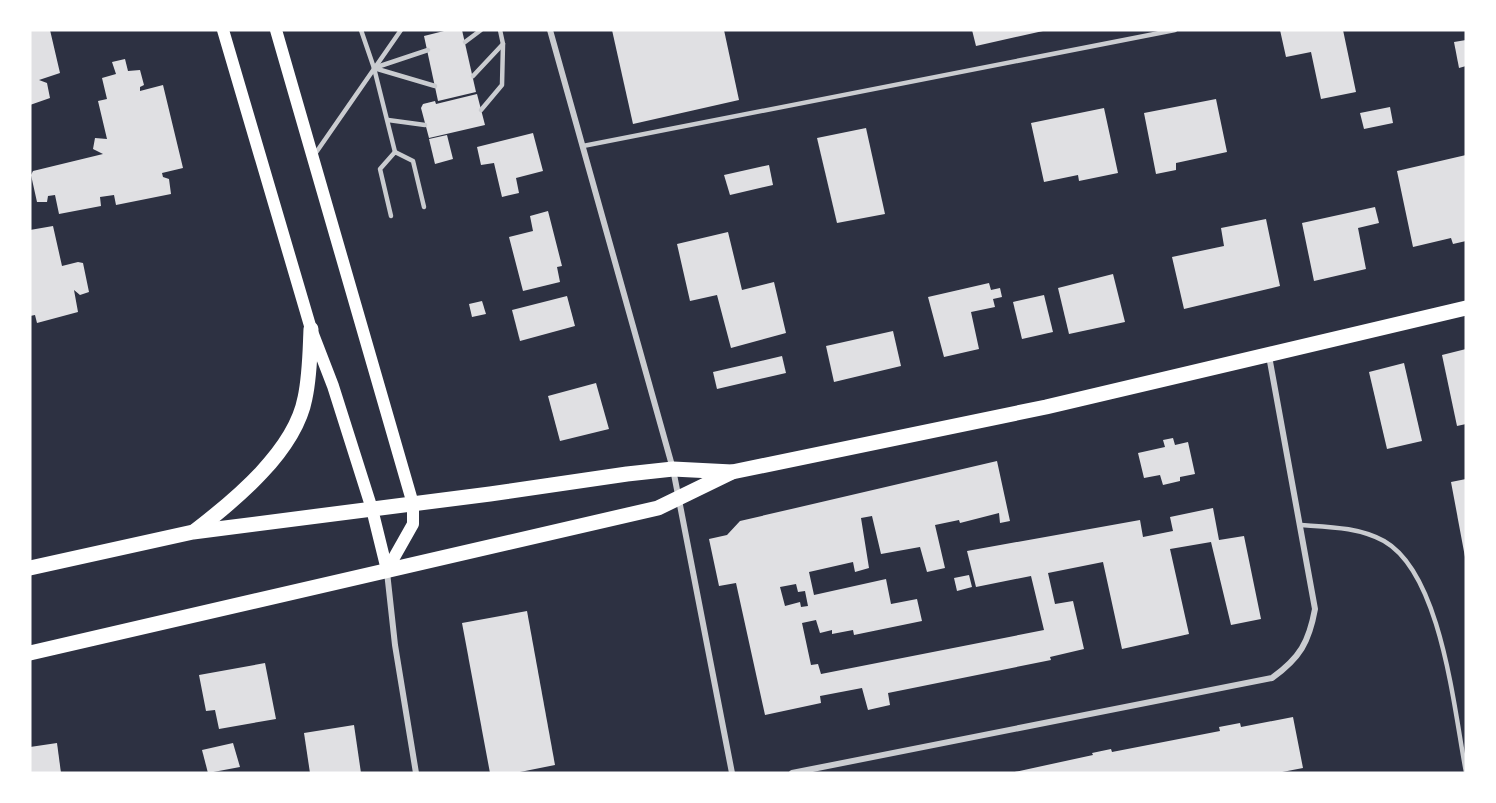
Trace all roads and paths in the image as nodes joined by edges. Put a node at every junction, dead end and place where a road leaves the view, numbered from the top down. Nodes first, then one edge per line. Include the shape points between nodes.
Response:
1 (224, 30) edge
2 (276, 30) edge
3 (361, 30) edge
4 (400, 30) edge
5 (481, 30) edge
6 (500, 30) edge
7 (550, 30) edge
8 (1175, 30) edge
9 (465, 42) dead end
10 (503, 44) junction
11 (428, 50) dead end
12 (374, 68) junction
13 (473, 76) dead end
14 (435, 86) dead end
15 (481, 110) dead end
16 (388, 120) junction
17 (425, 125) dead end
18 (583, 146) junction
19 (395, 152) junction
20 (313, 156) junction
21 (424, 207) dead end
22 (391, 216) dead end
23 (1466, 308) edge
24 (311, 328) junction
25 (1269, 356) junction
26 (673, 469) junction
27 (732, 472) junction
28 (679, 499) junction
29 (413, 504) junction
30 (372, 509) junction
31 (1300, 525) junction
32 (193, 532) junction
33 (30, 568) edge
34 (387, 570) junction
35 (30, 653) edge
36 (1466, 772) edge
37 (416, 773) edge
38 (732, 773) edge
39 (792, 773) edge

1 - 24 main road
2 - 20 main road
3 - 12 lane
4 - 12 lane
5 - 9 lane
6 - 10 lane
7 - 18 street
8 - 18 lane
10 - 13 lane
10 - 15 lane via 502,85
11 - 12 lane
12 - 14 lane
12 - 16 lane
12 - 20 lane
16 - 17 lane
16 - 19 lane
18 - 26 street
19 - 21 lane via 413,161
19 - 22 lane via 380,169
20 - 29 main road
23 - 25 main road
24 - 30 main road
24 - 32 main road via 305,398 283,447 236,499
25 - 27 main road
25 - 31 street
26 - 27 main road
26 - 28 street
26 - 29 main road
27 - 28 main road
28 - 34 main road via 658,508 499,547
28 - 38 street
29 - 30 main road
29 - 34 main road via 413,524
30 - 32 main road
30 - 34 main road
31 - 36 lane via 1352,529 1385,542 1406,559 1426,592 1439,634
31 - 39 street via 1315,609 1311,635 1292,664 1272,678
32 - 33 main road
34 - 35 main road
34 - 37 street

